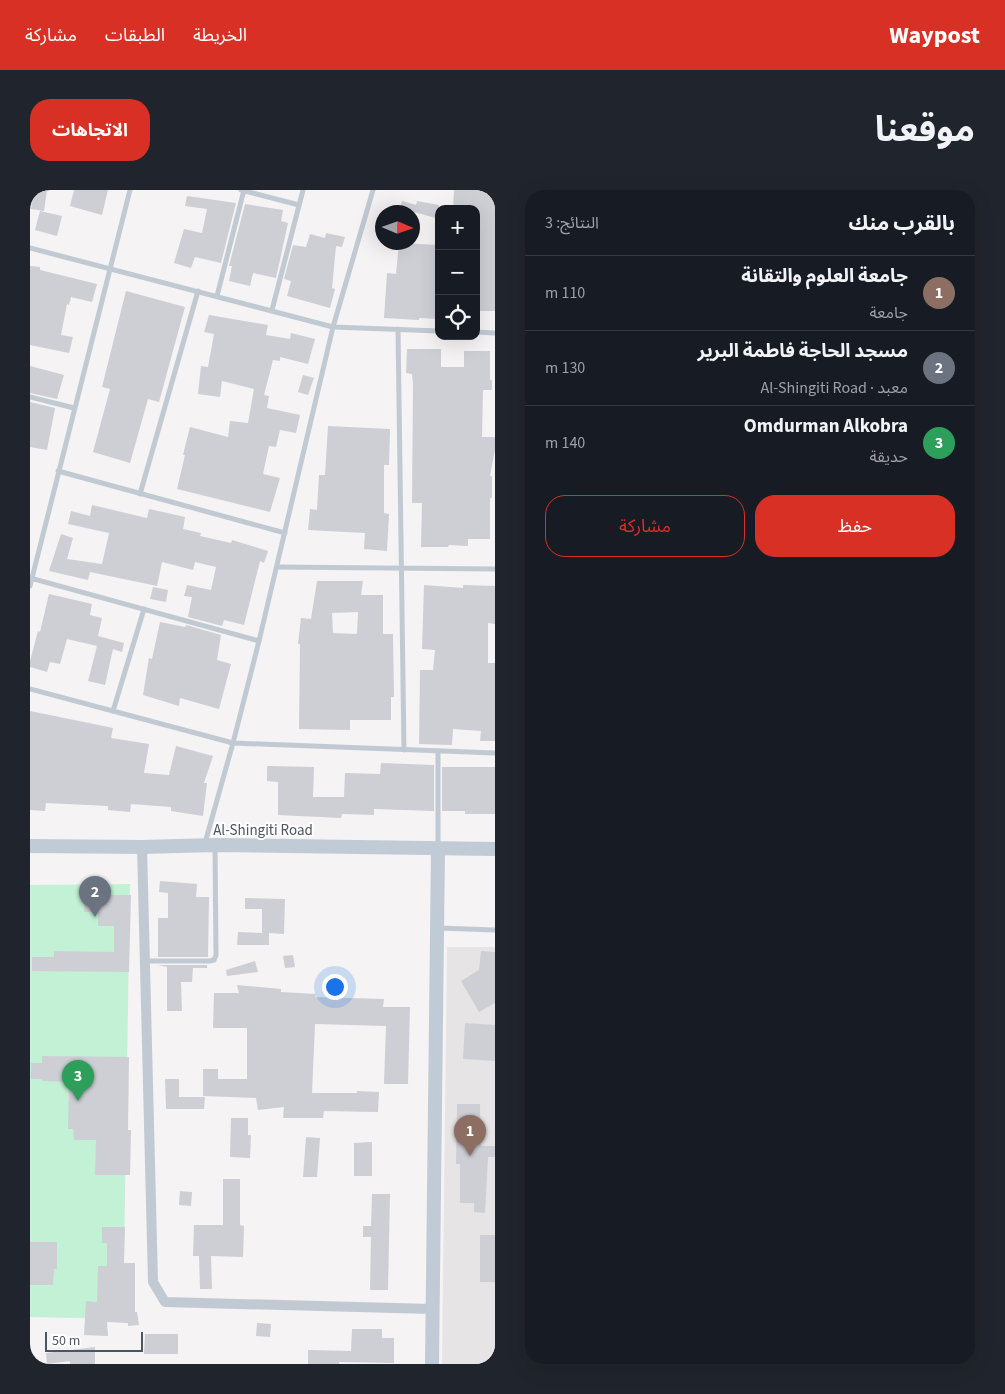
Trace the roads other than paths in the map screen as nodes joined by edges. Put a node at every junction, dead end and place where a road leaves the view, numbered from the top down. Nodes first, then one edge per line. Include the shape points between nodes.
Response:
1 (130, 190) edge
2 (243, 190) edge
3 (303, 190) edge
4 (373, 190) edge
5 (299, 205) junction
6 (30, 248) edge
7 (110, 268) junction
8 (198, 292) junction
9 (217, 296) junction
10 (272, 310) junction
11 (333, 327) junction
12 (398, 329) junction
13 (435, 331) edge
14 (480, 332) edge
15 (495, 333) edge
16 (30, 397) edge
17 (74, 408) junction
18 (58, 471) junction
19 (140, 494) junction
20 (285, 533) junction
21 (277, 567) junction
22 (401, 568) junction
23 (495, 569) edge
24 (31, 578) edge
25 (30, 586) edge
26 (144, 609) junction
27 (259, 641) junction
28 (30, 689) edge
29 (113, 712) junction
30 (233, 743) junction
31 (404, 750) junction
32 (438, 751) junction
33 (495, 753) edge
34 (209, 845) junction
35 (30, 846) edge
36 (142, 848) junction
37 (438, 848) junction
38 (495, 848) edge
39 (438, 928) junction
40 (495, 930) edge
41 (146, 961) junction
42 (432, 1309) junction
43 (432, 1364) edge

1 - 7 lane
2 - 5 lane
2 - 9 lane
3 - 5 lane
4 - 11 lane
5 - 10 lane
6 - 7 lane
7 - 8 lane
7 - 17 lane
8 - 9 lane
8 - 19 lane
9 - 10 lane
10 - 11 lane
11 - 12 lane
11 - 20 lane
12 - 13 lane
12 - 22 lane
14 - 15 lane
16 - 17 lane
17 - 18 lane
18 - 19 lane
18 - 24 lane
19 - 20 lane
20 - 21 lane
21 - 22 lane
21 - 27 lane
22 - 23 lane
22 - 31 lane
24 - 25 lane
24 - 26 lane
26 - 27 lane
26 - 29 lane
27 - 30 lane
28 - 29 lane
29 - 30 lane
30 - 31 lane
30 - 34 lane
31 - 32 lane
32 - 33 lane
32 - 37 lane
34 - 36 street, Al-Shingiti Road
34 - 37 street, Al-Shingiti Road
34 - 41 lane via 214,960
35 - 36 street, Al-Shingiti Road
36 - 41 street
37 - 38 street, Al-Shingiti Road
37 - 39 street
39 - 40 lane
39 - 42 street
41 - 42 street via 153,1282 165,1302
42 - 43 street

